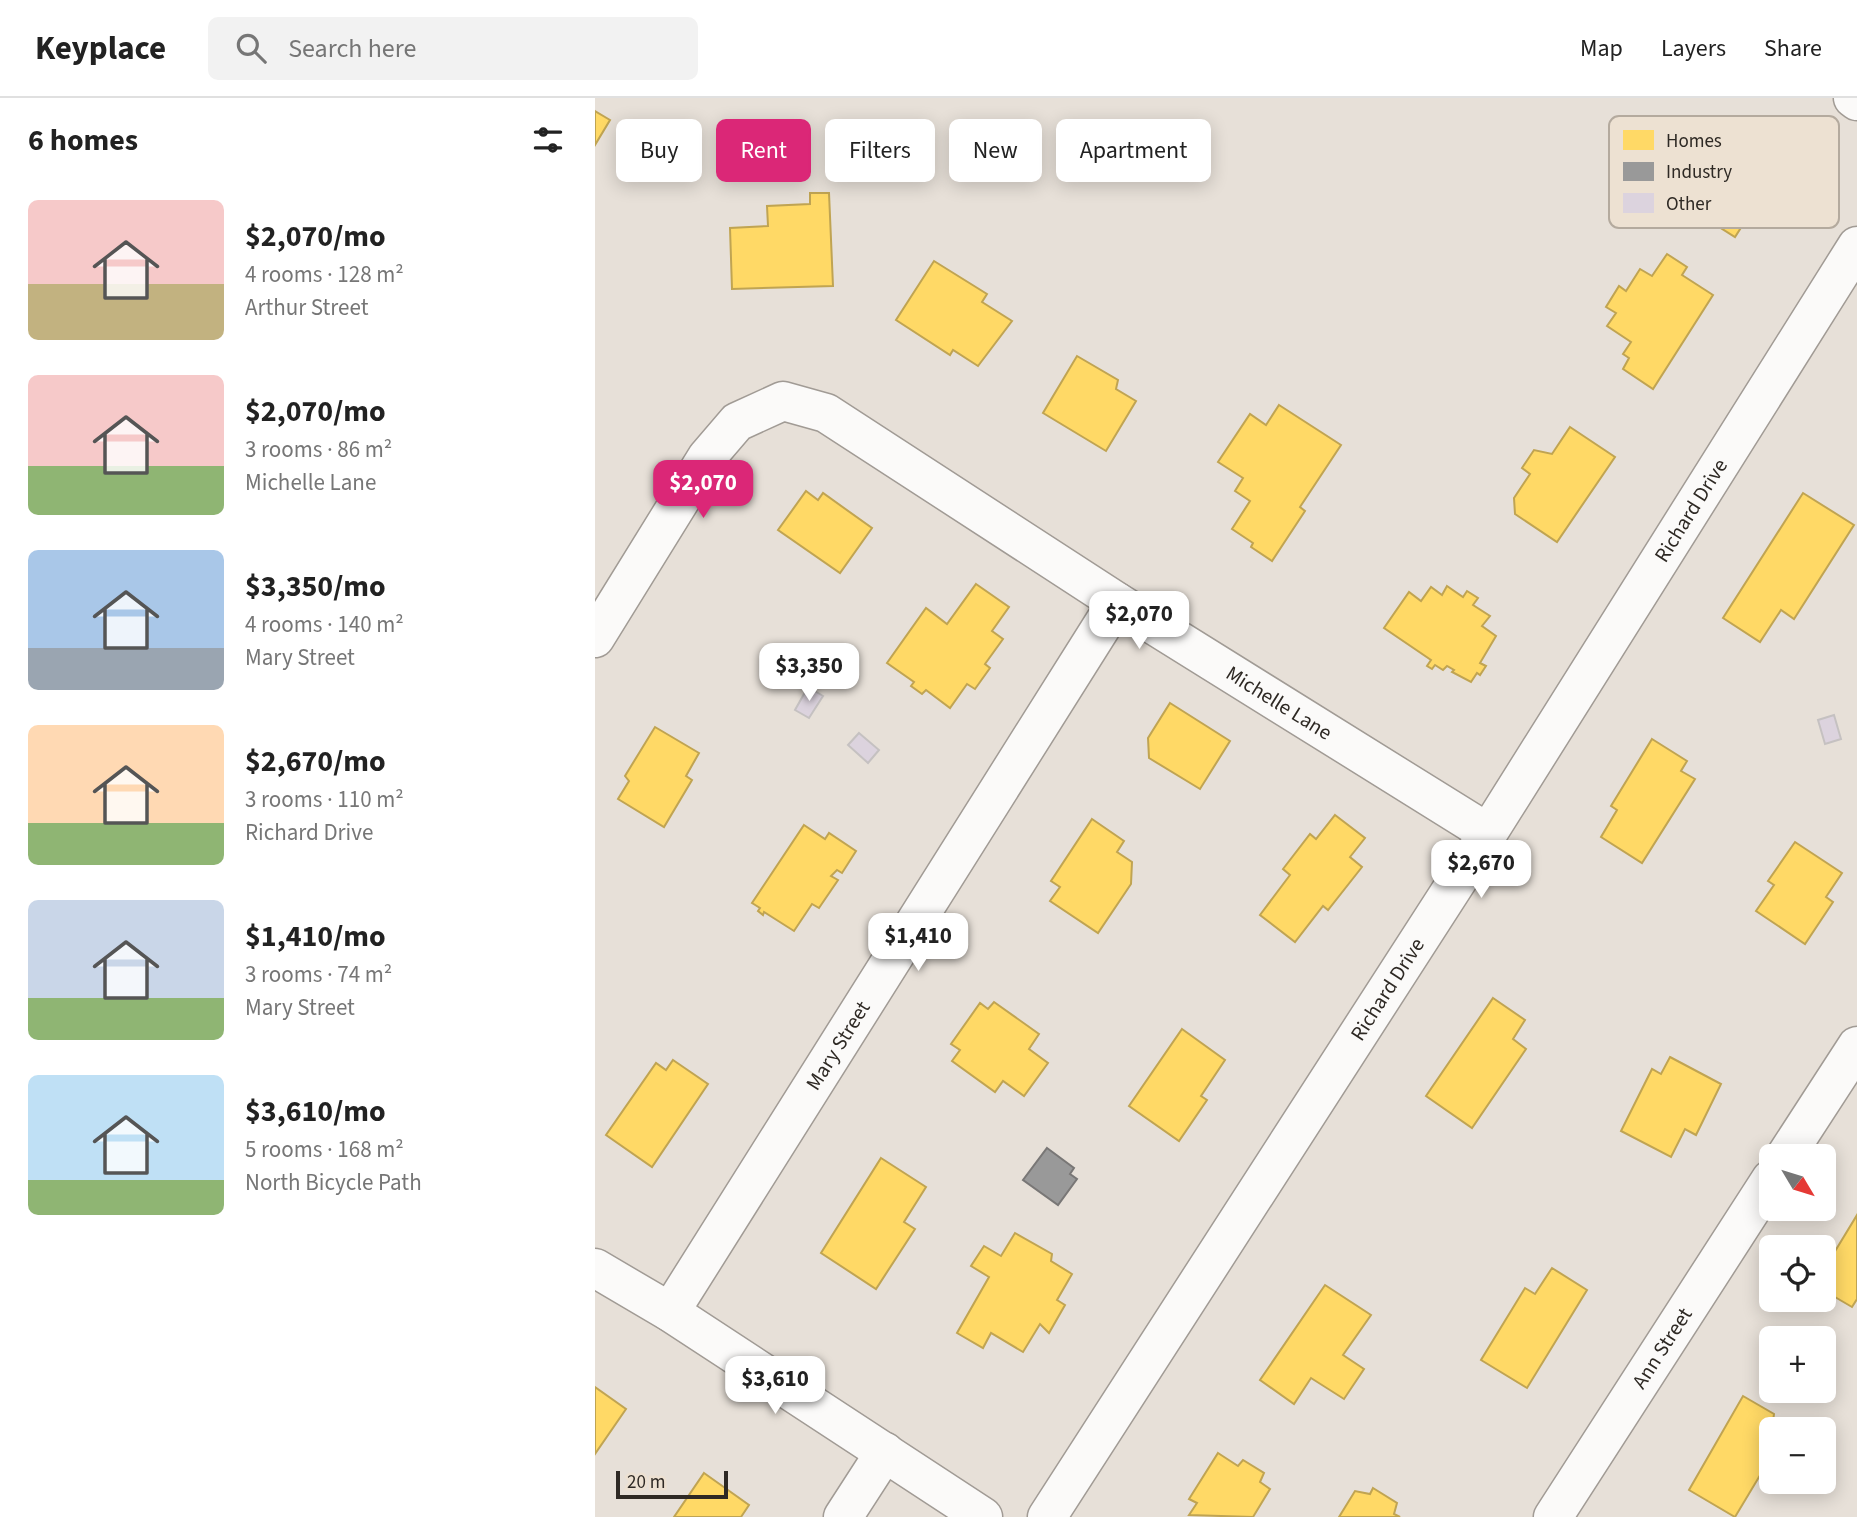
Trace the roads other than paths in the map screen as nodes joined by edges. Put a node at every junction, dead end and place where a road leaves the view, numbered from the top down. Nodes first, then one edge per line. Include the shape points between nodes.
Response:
1 (1857, 246) edge
2 (1117, 602) junction
3 (595, 638) edge
4 (1488, 833) junction
5 (1857, 1046) edge
6 (1793, 1144) edge
7 (1759, 1198) edge
8 (595, 1268) edge
9 (670, 1312) junction
10 (885, 1452) junction
11 (843, 1517) edge
12 (983, 1517) edge
13 (1047, 1517) edge
14 (1553, 1517) edge

1 - 4 street, Richard Drive
2 - 3 street, Michelle Lane via 826,413 783,401 737,422 707,457
2 - 4 street, Michelle Lane
2 - 9 street, Mary Street
4 - 13 street, Richard Drive
5 - 6 street
7 - 14 street, Ann Street
8 - 9 street
9 - 10 street
10 - 11 street
10 - 12 street

